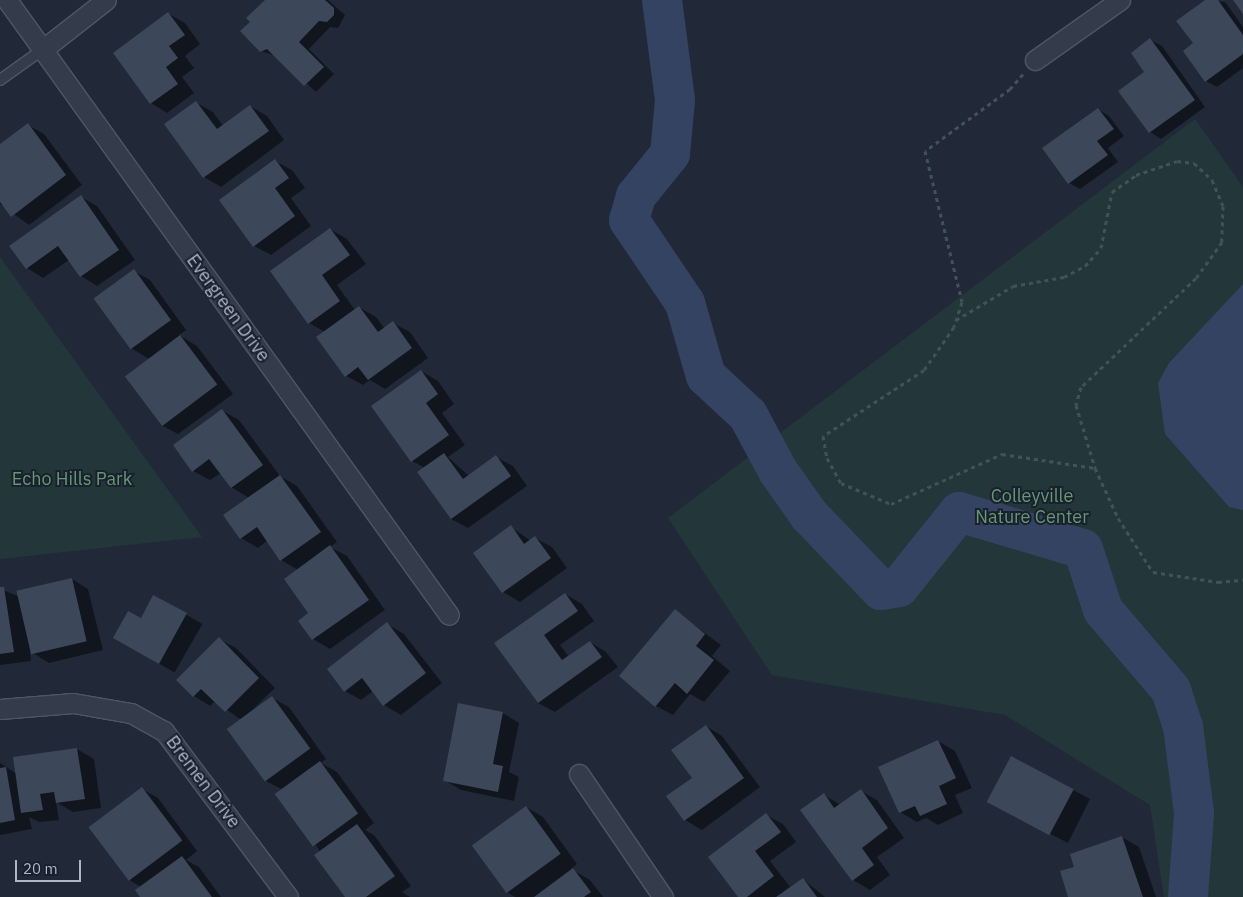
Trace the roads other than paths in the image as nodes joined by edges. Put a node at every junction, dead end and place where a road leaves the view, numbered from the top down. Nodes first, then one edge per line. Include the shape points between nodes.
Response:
1 (7, 0) edge
2 (106, 0) edge
3 (1120, 0) edge
4 (42, 50) junction
5 (1035, 60) road end
6 (0, 80) edge
7 (449, 615) dead end
8 (0, 709) edge
9 (579, 774) dead end
10 (288, 897) edge
11 (663, 897) edge

1 - 4 street, Evergreen Drive
2 - 4 street
3 - 5 street
4 - 6 lane
4 - 7 street, Evergreen Drive
8 - 10 street, Bremen Drive via 73,703 131,713 164,731
9 - 11 street

